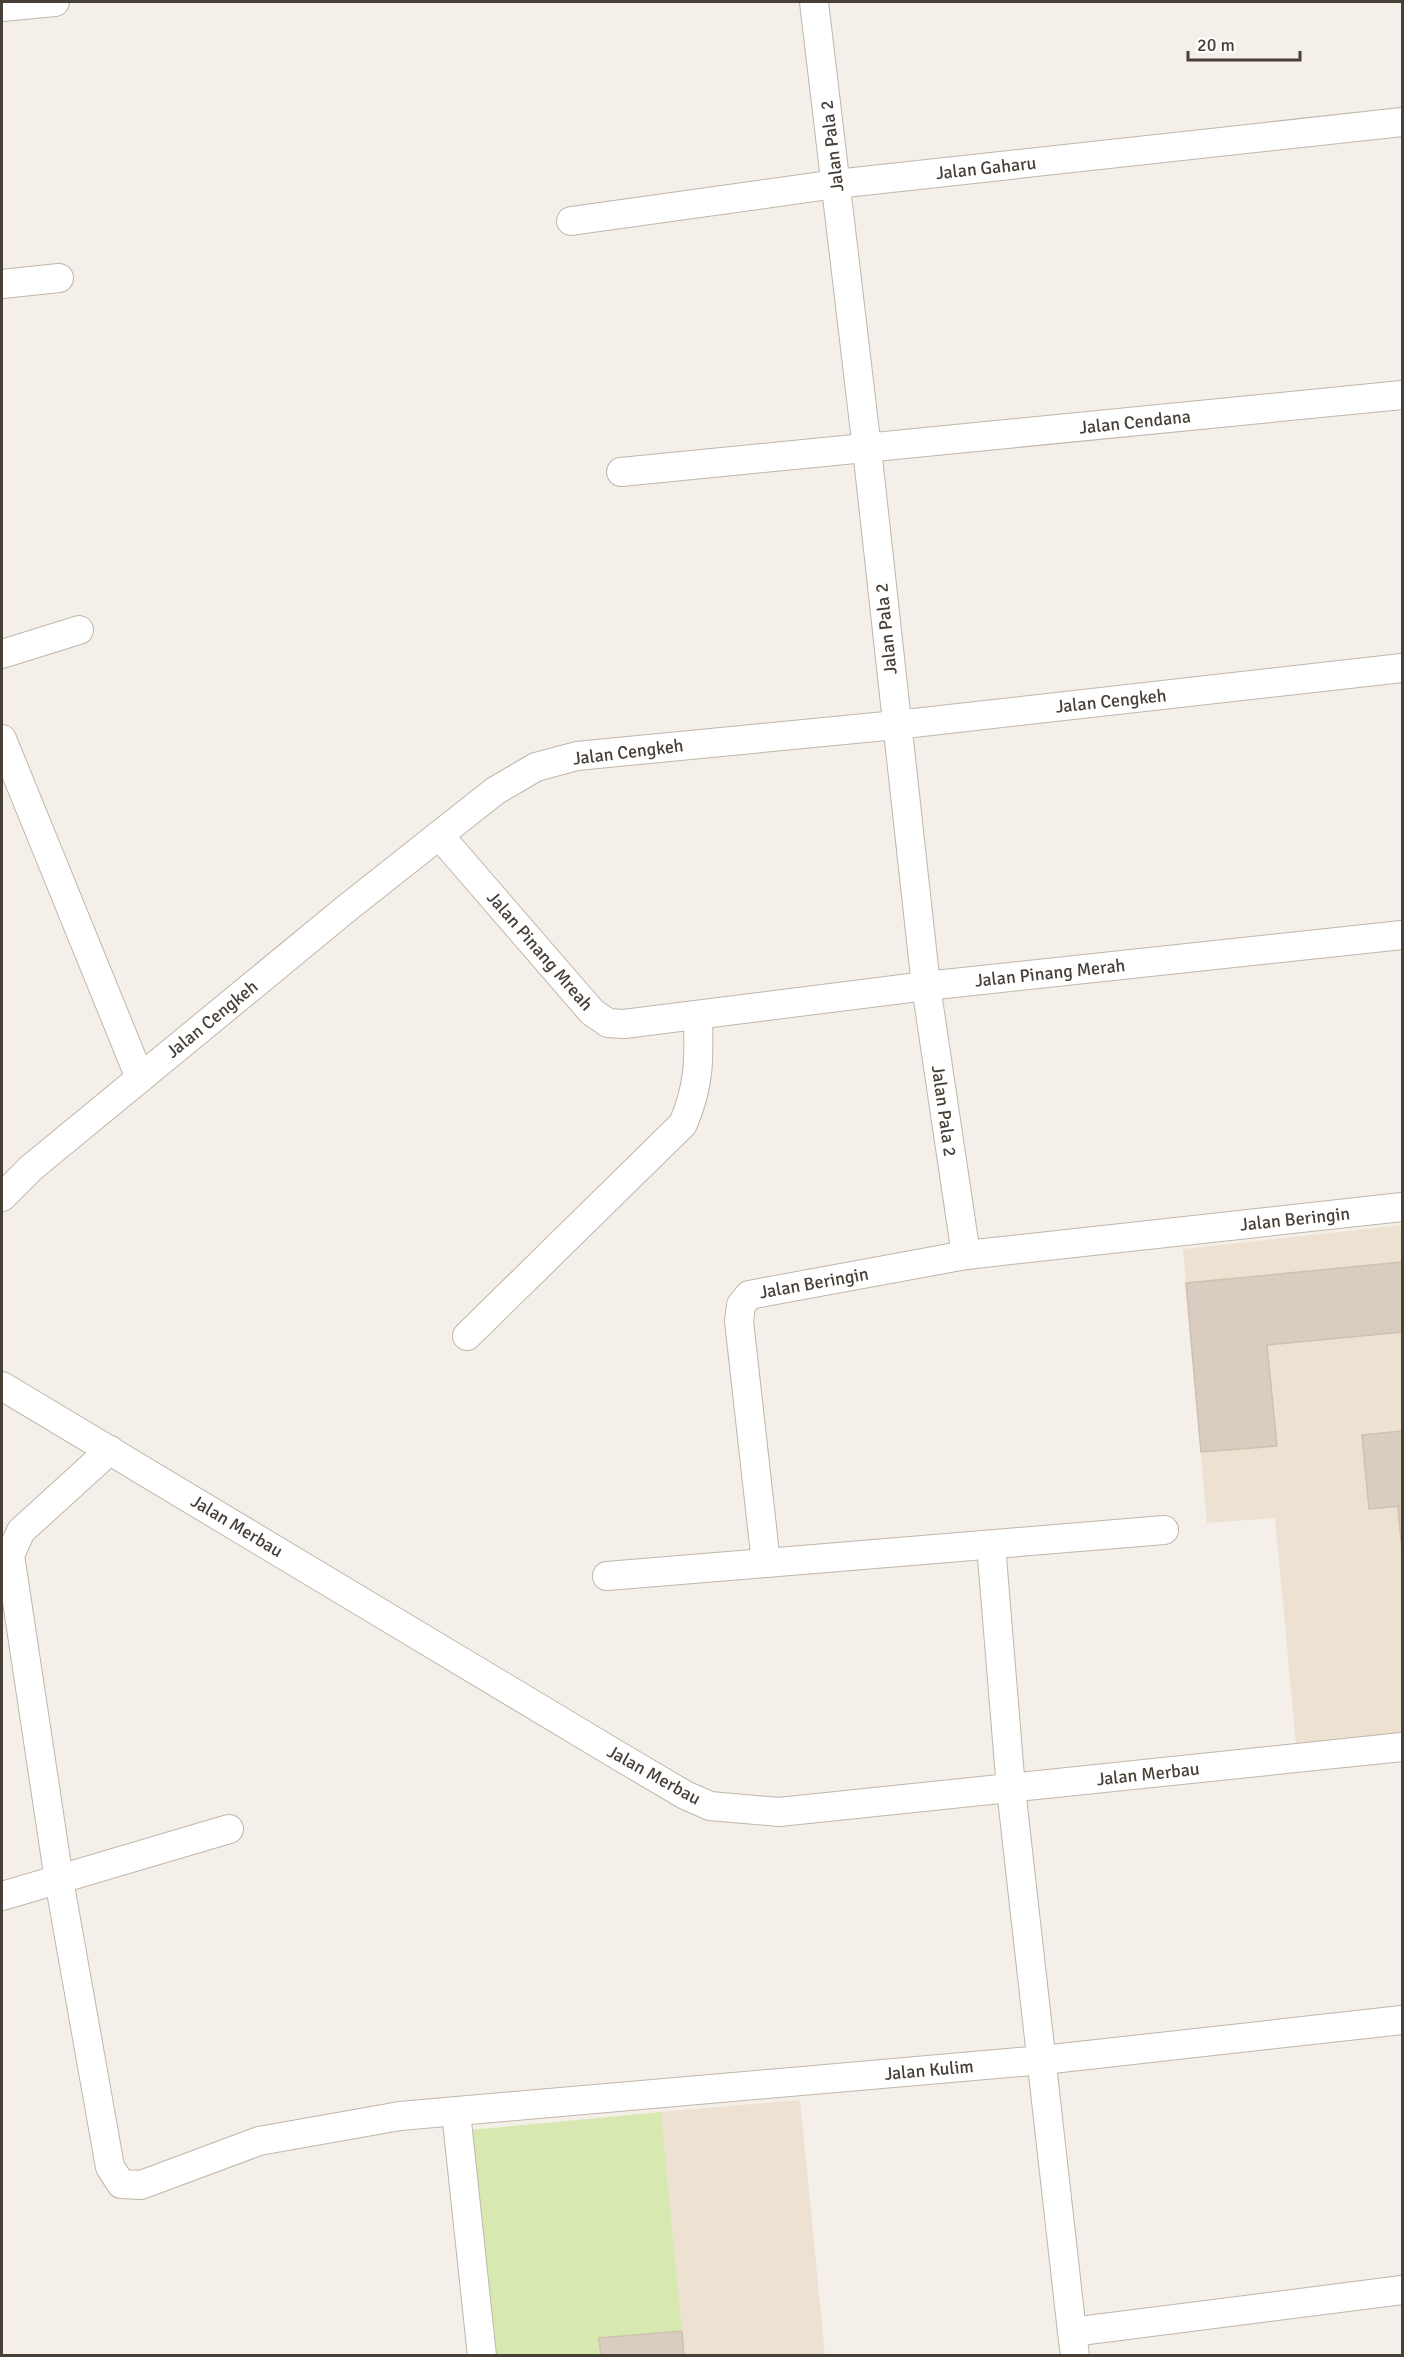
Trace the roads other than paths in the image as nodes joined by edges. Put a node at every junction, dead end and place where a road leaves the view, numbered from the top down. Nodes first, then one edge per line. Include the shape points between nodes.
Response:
1 (55, 2) edge
2 (814, 2) edge
3 (2, 7) edge
4 (1402, 122) edge
5 (836, 184) junction
6 (571, 221) dead end
7 (58, 278) dead end
8 (2, 284) edge
9 (1402, 395) edge
10 (867, 449) junction
11 (621, 472) dead end
12 (79, 630) dead end
13 (2, 654) edge
14 (1402, 668) edge
15 (896, 725) junction
16 (2, 739) edge
17 (439, 835) junction
18 (1402, 935) edge
19 (926, 986) junction
20 (698, 1016) junction
21 (140, 1078) junction
22 (2, 1197) edge
23 (1402, 1208) edge
24 (966, 1256) junction
25 (467, 1336) dead end
26 (2, 1386) edge
27 (110, 1450) junction
28 (1164, 1530) dead end
29 (992, 1545) junction
30 (766, 1563) junction
31 (607, 1576) dead end
32 (1402, 1747) edge
33 (1011, 1789) junction
34 (229, 1829) dead end
35 (59, 1880) junction
36 (2, 1896) edge
37 (1402, 2020) edge
38 (1043, 2060) junction
39 (456, 2112) junction
40 (1402, 2290) edge
41 (1074, 2344) edge
42 (482, 2355) edge

1 - 3 street
2 - 5 street, Jalan Pala 2
4 - 5 street, Jalan Gaharu
5 - 6 street, Jalan Gaharu
5 - 10 street, Jalan Pala 2
7 - 8 street
9 - 10 street, Jalan Cendana
10 - 11 street, Jalan Cendana
10 - 15 street, Jalan Pala 2
12 - 13 street
14 - 15 street, Jalan Cengkeh
15 - 17 street, Jalan Cengkeh via 577,756 536,767 495,791
15 - 19 street, Jalan Pala 2
16 - 21 street
17 - 20 street, Jalan Pinang Mreah via 592,1012 608,1023 624,1024
17 - 21 street, Jalan Cengkeh
18 - 19 street, Jalan Pinang Merah
19 - 20 street, Jalan Pinang Merah
19 - 24 street, Jalan Pala 2
20 - 25 street via 695,1095 682,1124
21 - 22 street, Jalan Cengkeh via 31,1168
23 - 24 street, Jalan Beringin
24 - 30 street, Jalan Beringin via 749,1295 741,1305 739,1321
26 - 27 street, Jalan Merbau
27 - 33 street, Jalan Merbau via 628,1762 710,1806 779,1812
27 - 35 street via 21,1531 9,1555
28 - 29 street
29 - 30 street
29 - 33 street
30 - 31 street
32 - 33 street, Jalan Merbau
33 - 38 street
34 - 35 street
35 - 36 street
35 - 39 street, Jalan Kulim via 110,2167 121,2184 141,2185 259,2141 400,2116
37 - 38 street, Jalan Kulim
38 - 39 street, Jalan Kulim
38 - 41 street
39 - 42 street
40 - 41 street

